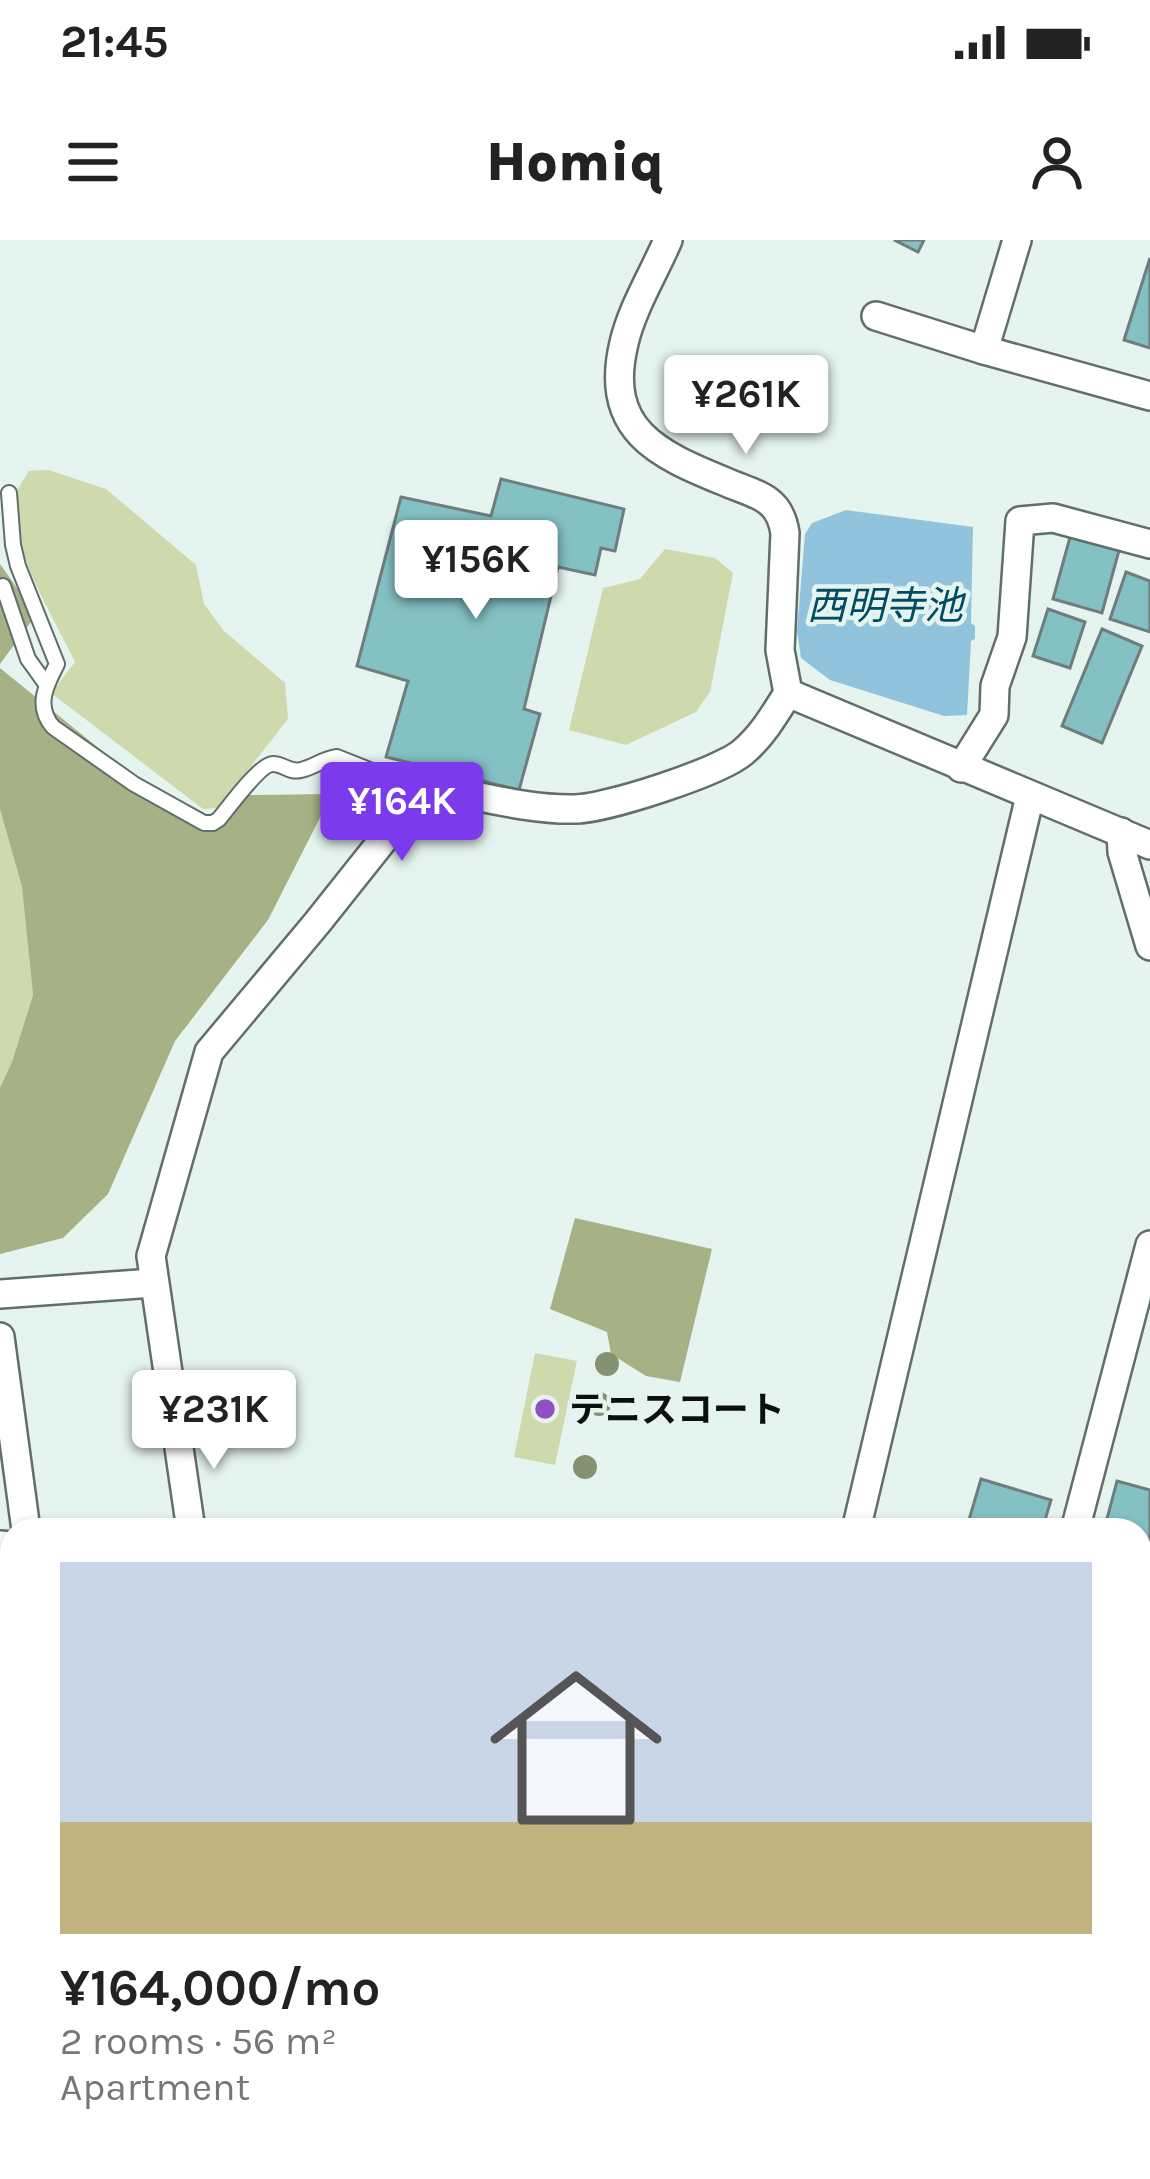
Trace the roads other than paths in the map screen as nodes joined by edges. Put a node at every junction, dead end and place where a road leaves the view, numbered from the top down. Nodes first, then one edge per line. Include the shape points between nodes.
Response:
1 (668, 240) edge
2 (1017, 240) edge
3 (876, 316) dead end
4 (984, 350) junction
5 (1150, 397) edge
6 (9, 493) dead end
7 (1150, 544) edge
8 (3, 586) edge
9 (46, 684) junction
10 (788, 693) junction
11 (962, 768) junction
12 (422, 791) junction
13 (1030, 796) junction
14 (1120, 832) junction
15 (1150, 845) edge
16 (1150, 946) edge
17 (1150, 1245) edge
18 (154, 1283) junction
19 (1144, 1292) edge
20 (0, 1294) edge
21 (0, 1336) edge
22 (24, 1518) edge
23 (189, 1518) edge
24 (859, 1518) edge
25 (1078, 1518) edge

1 - 10 street via 625,338 621,396 650,446 771,502 782,518 780,650
2 - 4 street
3 - 4 street
4 - 5 street
6 - 9 lane via 18,566 57,664
7 - 11 street via 1053,518 1020,520 1012,637 994,715
8 - 9 lane via 28,659
9 - 12 lane via 42,708 53,727 204,823 219,819 274,764 293,772 337,757
10 - 11 street
10 - 12 street via 740,755 616,802 578,809
11 - 13 street
12 - 18 street via 209,1052 151,1256
13 - 14 street
13 - 24 street
14 - 15 street
14 - 16 street
17 - 19 street
18 - 20 street
18 - 23 street
19 - 25 street
21 - 22 street

